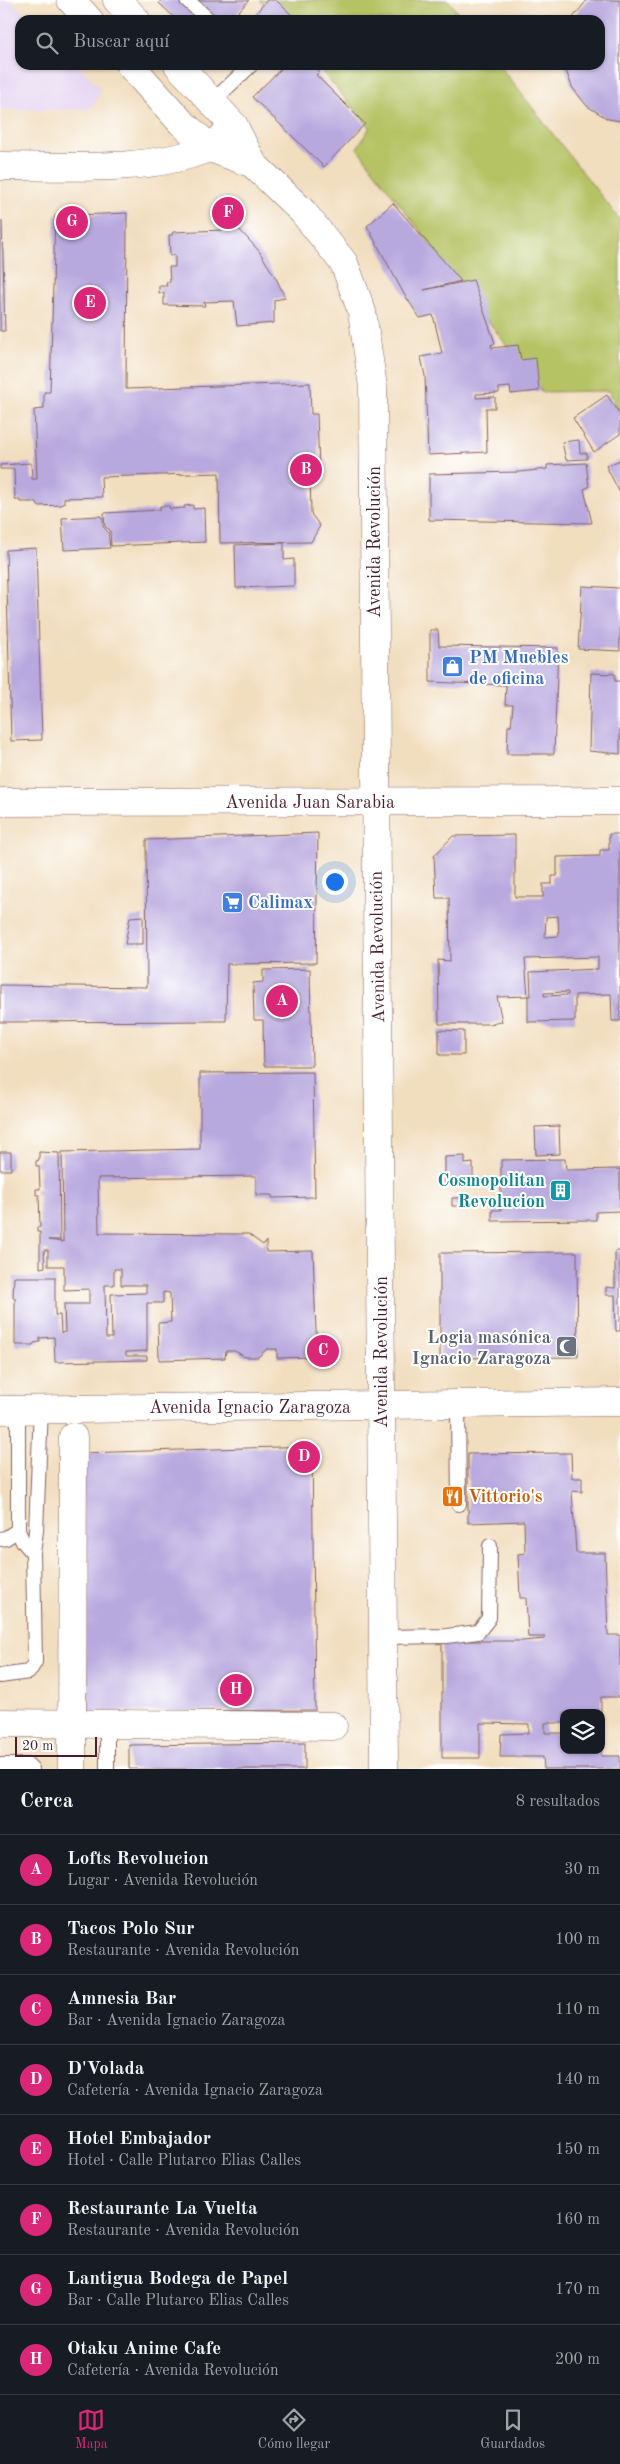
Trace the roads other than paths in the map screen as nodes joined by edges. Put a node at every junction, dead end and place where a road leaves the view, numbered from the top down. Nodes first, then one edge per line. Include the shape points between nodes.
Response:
1 (71, 0) edge
2 (117, 0) edge
3 (188, 0) edge
4 (84, 15) edge
5 (131, 15) edge
6 (204, 15) edge
7 (134, 70) edge
8 (183, 70) edge
9 (246, 70) edge
10 (212, 102) junction
11 (234, 126) junction
12 (210, 148) junction
13 (253, 164) junction
14 (0, 166) edge
15 (620, 801) edge
16 (0, 802) edge
17 (376, 802) junction
18 (620, 1402) edge
19 (458, 1405) junction
20 (381, 1406) junction
21 (20, 1409) edge
22 (73, 1437) dead end
23 (458, 1504) dead end
24 (18, 1530) junction
25 (0, 1538) edge
26 (490, 1546) dead end
27 (33, 1553) junction
28 (383, 1637) junction
29 (0, 1676) edge
30 (0, 1723) edge
31 (72, 1724) junction
32 (107, 1724) junction
33 (333, 1726) dead end
34 (0, 1765) edge
35 (32, 1769) edge
36 (72, 1769) edge
37 (107, 1769) edge
38 (384, 1769) edge

1 - 4 main road
2 - 5 main road
3 - 6 lane
7 - 12 main road via 181,122
8 - 10 main road, Avenida Revolución
9 - 10 lane
10 - 11 main road, Avenida Revolución
11 - 12 main road
11 - 13 main road, Avenida Revolución
12 - 13 main road, Avenida Revolución
12 - 14 main road via 171,160 125,165
13 - 17 main road, Avenida Revolución via 303,212 344,263 362,312 373,387
15 - 17 main road, Avenida Juan Sarabia
16 - 17 main road, Avenida Juan Sarabia
17 - 20 main road, Avenida Revolución
18 - 19 main road, Avenida Ignacio Zaragoza
19 - 20 main road, Avenida Ignacio Zaragoza
19 - 23 lane
20 - 21 main road, Avenida Ignacio Zaragoza
20 - 28 main road, Avenida Revolución
21 - 24 lane
21 - 27 lane via 36,1531
22 - 31 main road
24 - 25 lane
24 - 27 lane
26 - 28 lane via 489,1618 478,1632
27 - 29 lane via 35,1662 29,1672
28 - 38 main road, Avenida Revolución
30 - 31 main road
31 - 32 main road
31 - 36 main road
32 - 33 main road
32 - 37 lane
34 - 35 lane via 28,1765

